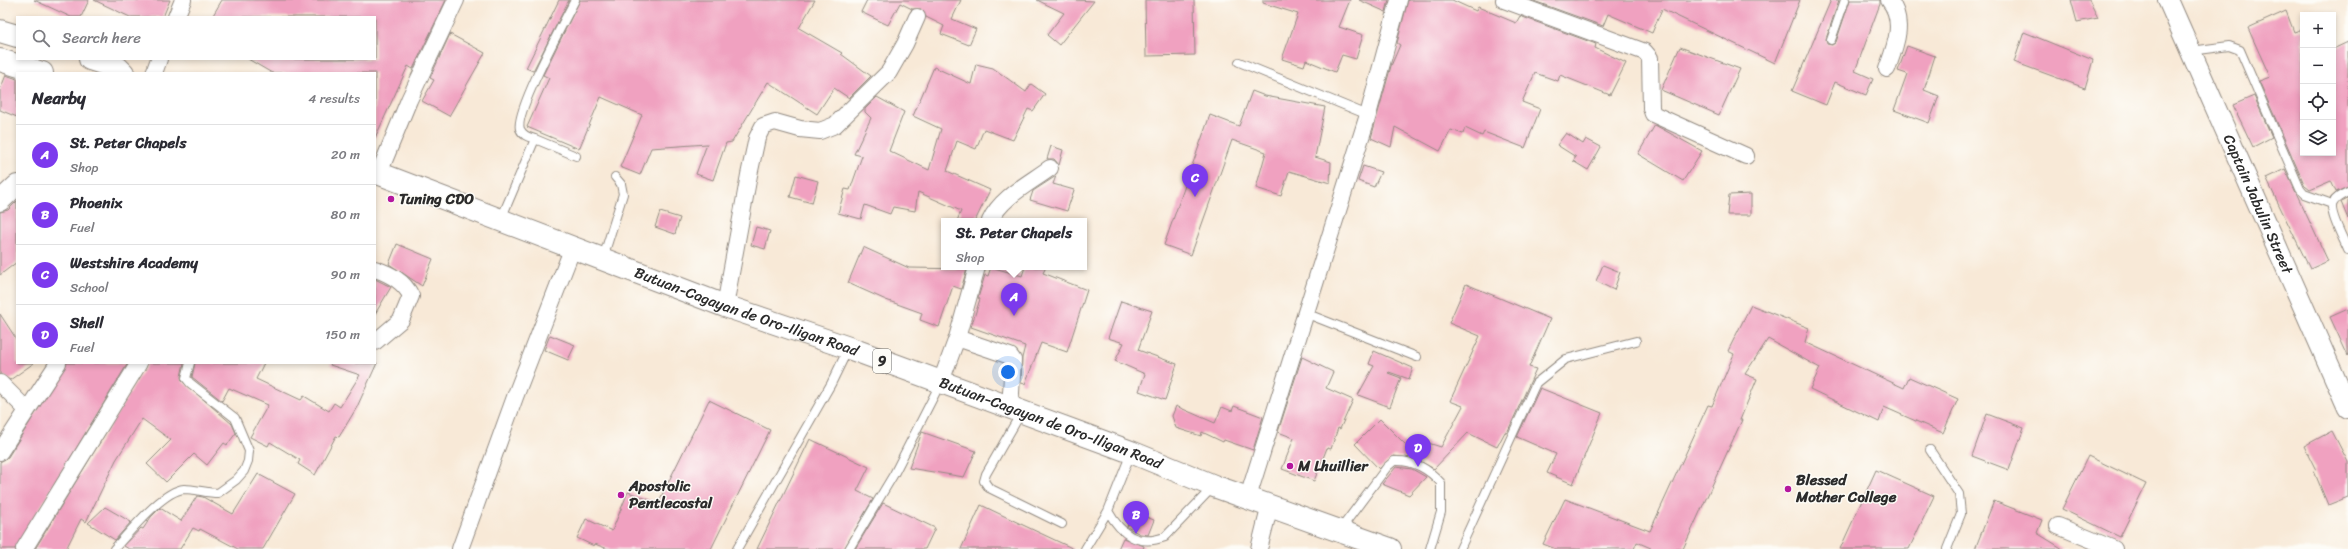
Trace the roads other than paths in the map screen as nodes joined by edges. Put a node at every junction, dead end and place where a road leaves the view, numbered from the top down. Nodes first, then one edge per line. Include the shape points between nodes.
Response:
1 (183, 0) edge
2 (456, 0) edge
3 (575, 0) edge
4 (1399, 0) edge
5 (1504, 0) edge
6 (1845, 0) edge
7 (1889, 0) edge
8 (2168, 0) edge
9 (176, 16) edge
10 (917, 17) dead end
11 (0, 31) edge
12 (16, 36) edge
13 (1831, 40) dead end
14 (2190, 51) junction
15 (0, 60) edge
16 (92, 60) edge
17 (159, 60) edge
18 (1239, 62) dead end
19 (1887, 69) dead end
20 (119, 71) edge
21 (39, 72) edge
22 (154, 72) edge
23 (1368, 115) junction
24 (535, 139) junction
25 (576, 156) dead end
26 (1746, 156) dead end
27 (1050, 168) dead end
28 (377, 172) edge
29 (615, 177) dead end
30 (16, 186) edge
31 (2348, 192) edge
32 (0, 201) edge
33 (2332, 204) junction
34 (992, 218) edge
35 (501, 220) junction
36 (573, 247) junction
37 (2348, 250) edge
38 (603, 259) junction
39 (376, 269) edge
40 (976, 270) edge
41 (725, 306) junction
42 (1305, 313) junction
43 (957, 338) junction
44 (376, 341) edge
45 (1636, 341) dead end
46 (849, 348) junction
47 (1417, 357) dead end
48 (57, 364) edge
49 (138, 364) edge
50 (190, 364) edge
51 (0, 383) edge
52 (940, 384) junction
53 (2346, 397) edge
54 (27, 410) junction
55 (1016, 411) junction
56 (1930, 450) dead end
57 (0, 452) edge
58 (1131, 452) junction
59 (1214, 486) junction
60 (1248, 497) junction
61 (1270, 505) junction
62 (1108, 511) junction
63 (1062, 524) dead end
64 (2058, 526) dead end
65 (1340, 531) junction
66 (24, 549) edge
67 (114, 549) edge
68 (460, 549) edge
69 (737, 549) edge
70 (849, 549) edge
71 (1085, 549) edge
72 (1259, 549) edge
73 (1390, 549) edge
74 (1430, 549) edge
75 (1460, 549) edge
76 (1947, 549) edge
77 (2114, 549) edge

1 - 9 street
2 - 28 street
3 - 24 lane via 538,73 520,119 520,128 524,135
4 - 23 street
5 - 26 street via 1645,52 1650,58 1651,108 1654,114
6 - 13 lane
7 - 19 street via 1896,9 1898,41
8 - 14 street, Captain Jabulin Street
10 - 41 street via 888,72 835,124 820,131 775,122 763,126 749,175
11 - 12 highway
14 - 33 lane via 2229,46 2240,50 2300,189 2304,194
14 - 53 street, Captain Jabulin Street
15 - 21 highway
16 - 20 highway
17 - 22 street
18 - 23 lane
23 - 42 street
24 - 25 lane
24 - 35 lane
27 - 34 street via 1003,202
28 - 35 highway, Butuan-Cagayan de Oro-Iligan Road / 9
29 - 38 lane via 621,184 623,194
30 - 32 street
31 - 33 lane via 2337,197
33 - 37 lane via 2332,212
35 - 36 highway, Butuan-Cagayan de Oro-Iligan Road / 9
36 - 38 highway, Butuan-Cagayan de Oro-Iligan Road / 9
36 - 68 street
38 - 41 highway, Butuan-Cagayan de Oro-Iligan Road / 9
39 - 44 street via 394,277 406,286 411,296 401,320
40 - 43 street
41 - 46 highway, Butuan-Cagayan de Oro-Iligan Road / 9
42 - 47 lane
42 - 60 street
43 - 52 street
43 - 55 street via 1010,356 1013,360
45 - 75 lane via 1566,359 1536,383
46 - 52 highway, Butuan-Cagayan de Oro-Iligan Road / 9
46 - 69 lane
48 - 54 street
49 - 66 street
50 - 67 lane via 186,378 190,383 235,418 249,451 248,461 236,480 218,493 182,489 162,500 152,507
51 - 54 street
52 - 55 highway, Butuan-Cagayan de Oro-Iligan Road / 9
52 - 70 lane via 894,474
54 - 57 street
55 - 58 highway, Butuan-Cagayan de Oro-Iligan Road / 9
55 - 63 lane via 984,481 989,488
56 - 76 lane via 1959,494 1961,514
58 - 59 highway, Butuan-Cagayan de Oro-Iligan Road / 9
58 - 62 lane
59 - 60 highway, Butuan-Cagayan de Oro-Iligan Road / 9
59 - 62 lane via 1165,537 1158,540 1142,541 1127,536 1115,525
60 - 61 highway, Butuan-Cagayan de Oro-Iligan Road / 9
61 - 65 highway, Butuan-Cagayan de Oro-Iligan Road / 9
61 - 72 street
62 - 71 lane
64 - 77 street
65 - 73 highway, Butuan-Cagayan de Oro-Iligan Road / 9
65 - 74 lane via 1387,467 1394,461 1410,462 1429,470 1441,483 1441,512

